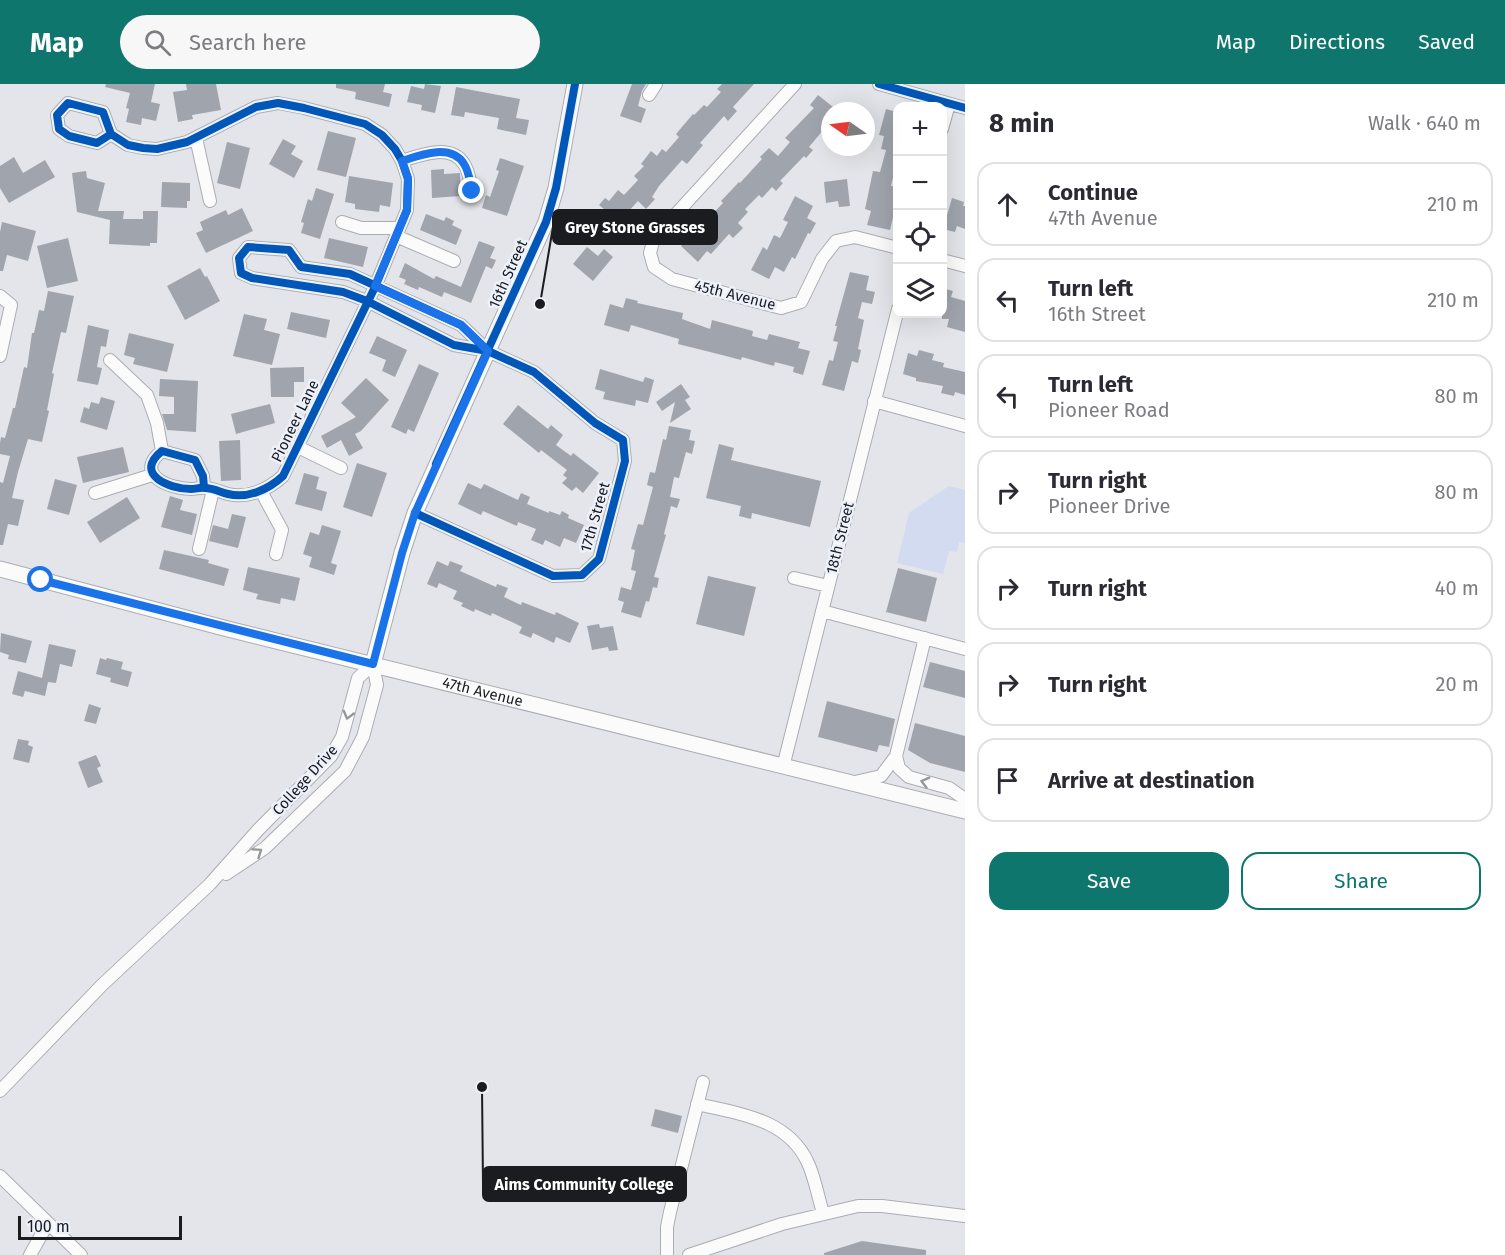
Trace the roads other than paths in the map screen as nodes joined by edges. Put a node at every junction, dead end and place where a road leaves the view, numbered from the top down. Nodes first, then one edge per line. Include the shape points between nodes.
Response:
1 (575, 84) edge
2 (656, 84) edge
3 (795, 84) edge
4 (879, 84) edge
5 (649, 95) dead end
6 (949, 104) junction
7 (965, 108) edge
8 (947, 111) edge
9 (111, 134) dead end
10 (196, 138) junction
11 (402, 161) junction
12 (472, 191) dead end
13 (210, 201) dead end
14 (342, 222) dead end
15 (398, 232) junction
16 (893, 247) edge
17 (454, 261) dead end
18 (947, 261) edge
19 (965, 266) edge
20 (301, 267) junction
21 (298, 285) junction
22 (375, 286) junction
23 (0, 296) edge
24 (367, 301) junction
25 (895, 318) edge
26 (488, 351) junction
27 (0, 356) edge
28 (110, 360) dead end
29 (874, 401) junction
30 (965, 426) edge
31 (298, 447) junction
32 (162, 451) junction
33 (341, 468) dead end
34 (152, 475) junction
35 (208, 489) junction
36 (261, 491) junction
37 (95, 493) dead end
38 (415, 513) junction
39 (199, 549) dead end
40 (276, 554) dead end
41 (0, 569) edge
42 (794, 578) dead end
43 (828, 586) junction
44 (822, 611) junction
45 (925, 639) junction
46 (965, 649) edge
47 (373, 664) junction
48 (896, 756) junction
49 (783, 767) junction
50 (850, 783) junction
51 (965, 799) edge
52 (965, 811) edge
53 (210, 884) junction
54 (703, 1082) dead end
55 (0, 1091) edge
56 (697, 1104) junction
57 (0, 1176) edge
58 (823, 1213) junction
59 (965, 1216) edge
60 (48, 1223) junction
61 (30, 1255) edge
62 (81, 1255) edge
63 (667, 1255) edge
64 (689, 1255) edge

1 - 26 main road, 16th Street via 546,222
2 - 5 street
3 - 16 street, 45th Avenue via 654,238 650,253 654,267 672,279 781,308 801,302 822,259 836,241 855,237
4 - 6 street
6 - 7 street
6 - 8 street
9 - 10 street via 128,145 143,148 171,147
10 - 11 street via 256,107 278,104 365,124 382,135
10 - 13 street
11 - 12 street via 429,152 447,153 464,163
11 - 15 street, Pioneer Lane via 409,193
14 - 15 street
15 - 17 street
15 - 22 street, Pioneer Lane
18 - 19 street
20 - 21 street
20 - 21 street via 290,250 248,247 238,258 241,273 252,278
20 - 22 street via 350,274
21 - 24 street via 343,292
22 - 24 street, Pioneer Lane
22 - 26 street via 461,325
23 - 27 street via 11,306
24 - 26 street via 454,345
24 - 31 street, Pioneer Lane
25 - 29 street, 18th Street
26 - 38 main road, 16th Street
26 - 38 street, 17th Street via 534,372 595,423 622,440 625,460 599,559 582,575 554,576
28 - 32 street via 147,395
29 - 30 street
29 - 43 street, 18th Street
31 - 33 street
31 - 36 street, Pioneer Lane via 283,476
32 - 34 street via 153,458
32 - 35 street via 195,460
34 - 35 street, Pioneer Lane via 190,489
34 - 37 street
35 - 36 street, Pioneer Lane via 231,495
35 - 39 street
36 - 40 street via 282,530
38 - 47 main road, 16th Street
41 - 47 main road, 47th Avenue
42 - 43 street
43 - 44 street, 18th Street
44 - 45 street
44 - 49 street, 18th Street
45 - 46 street
45 - 48 street
47 - 49 main road, 47th Avenue
47 -> 53 street, College Drive via 358,678 342,737 330,756
53 -> 47 street, College Drive via 265,848 345,771 363,737 377,685
48 - 50 street via 881,776
51 -> 48 street via 949,788 909,777 899,768
49 - 50 main road, 47th Avenue
50 - 52 main road, 47th Avenue
53 - 55 street, College Drive via 102,985
54 - 56 street
56 - 58 street via 763,1121 792,1139 810,1166
56 - 63 street via 670,1212
57 - 60 street
58 - 59 street via 882,1206
58 - 64 street
60 - 61 street
60 - 62 street

